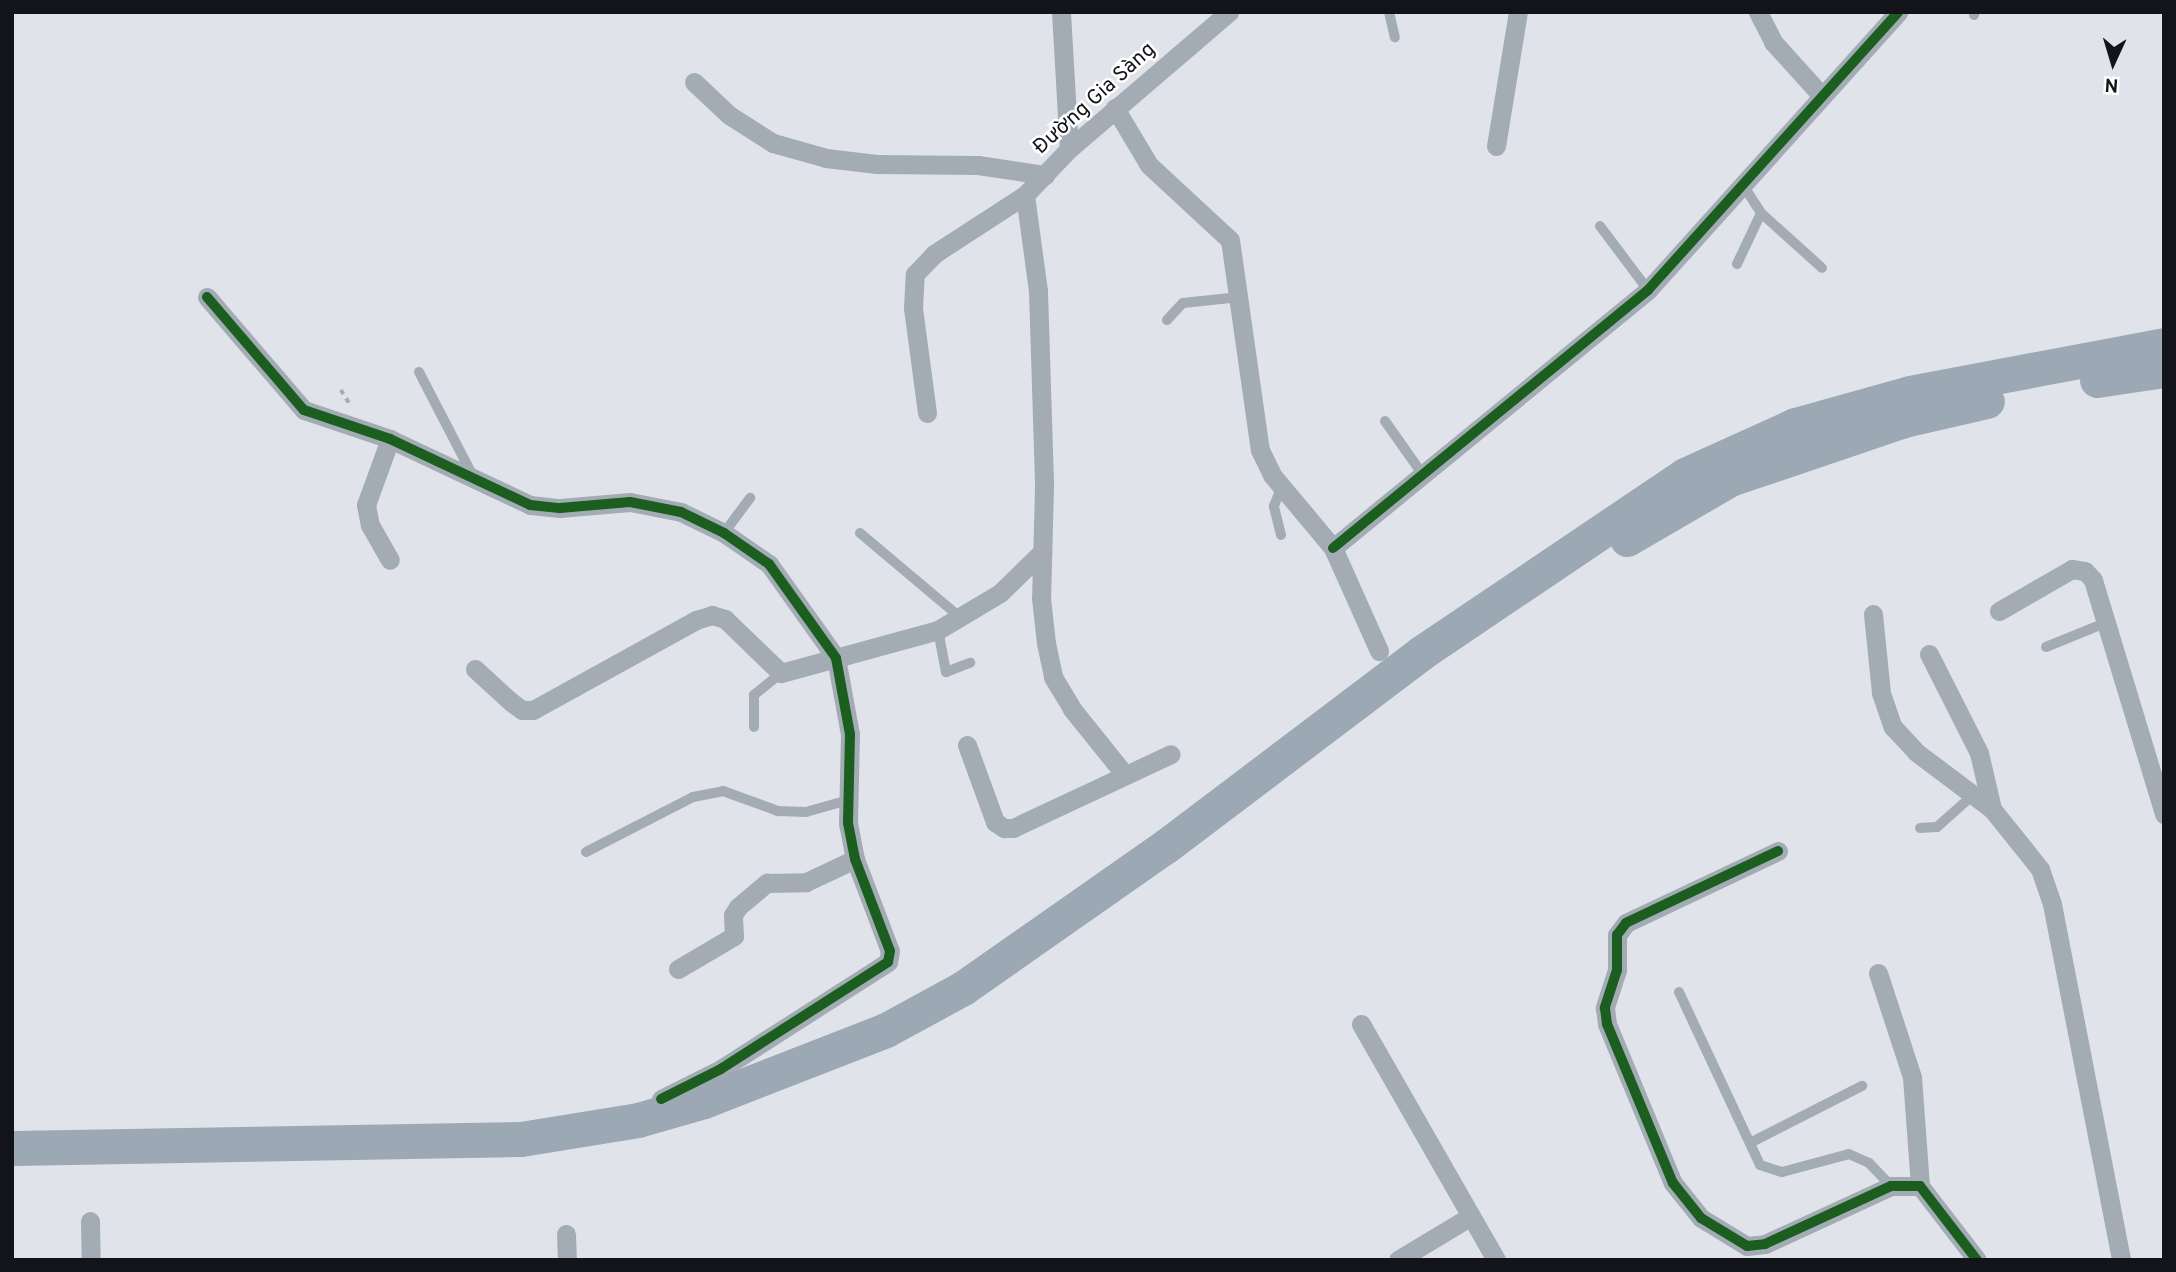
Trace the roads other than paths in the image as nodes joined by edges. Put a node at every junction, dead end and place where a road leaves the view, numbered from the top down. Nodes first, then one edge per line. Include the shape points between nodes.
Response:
1 (1061, 12) edge
2 (1229, 12) edge
3 (1389, 12) edge
4 (1518, 12) edge
5 (1758, 12) edge
6 (1899, 12) edge
7 (1395, 37) dead end
8 (694, 82) dead end
9 (1822, 96) junction
10 (1115, 108) junction
11 (1496, 146) dead end
12 (1069, 149) junction
13 (1045, 175) junction
14 (1743, 185) junction
15 (1025, 195) junction
16 (1761, 213) junction
17 (1600, 226) dead end
18 (1737, 264) dead end
19 (1822, 268) dead end
20 (1648, 290) junction
21 (207, 297) dead end
22 (1240, 297) junction
23 (1167, 320) dead end
24 (2164, 345) edge
25 (2164, 370) edge
26 (419, 372) dead end
27 (927, 413) dead end
28 (1385, 421) dead end
29 (390, 439) junction
30 (1423, 475) junction
31 (475, 479) junction
32 (1282, 486) junction
33 (750, 498) dead end
34 (724, 533) junction
35 (860, 533) dead end
36 (1281, 535) dead end
37 (1333, 548) junction
38 (1042, 552) junction
39 (390, 560) dead end
40 (1999, 611) dead end
41 (1872, 614) dead end
42 (962, 619) junction
43 (2105, 623) junction
44 (937, 630) junction
45 (2046, 647) dead end
46 (1379, 651) dead end
47 (1929, 654) dead end
48 (836, 658) junction
49 (970, 663) dead end
50 (475, 669) dead end
51 (781, 673) junction
52 (754, 727) dead end
53 (967, 745) dead end
54 (1171, 754) dead end
55 (1125, 775) junction
56 (1973, 796) junction
57 (848, 800) junction
58 (1992, 810) junction
59 (2164, 814) edge
60 (1920, 828) dead end
61 (1778, 851) dead end
62 (586, 852) dead end
63 (855, 859) junction
64 (678, 969) dead end
65 (1878, 973) dead end
66 (1679, 992) dead end
67 (1361, 1024) dead end
68 (1862, 1086) dead end
69 (662, 1099) dead end
70 (1750, 1143) junction
71 (12, 1148) edge
72 (12, 1170) edge
73 (1891, 1186) junction
74 (1920, 1186) junction
75 (1471, 1216) junction
76 (90, 1220) dead end
77 (566, 1234) dead end
78 (91, 1260) edge
79 (567, 1260) edge
80 (1398, 1260) edge
81 (1496, 1260) edge
82 (1977, 1260) edge
83 (2121, 1260) edge

1 - 12 street
2 - 10 street, Đường Gia Sàng
3 - 7 lane
4 - 11 street
5 - 9 street via 1773,41
6 - 9 street
8 - 13 street via 729,115 773,142 826,158 877,164 978,165
9 - 14 street
10 - 12 street, Đường Gia Sàng
10 - 22 street via 1149,165 1230,240
12 - 13 street, Đường Gia Sàng
13 - 15 street, Đường Gia Sàng
14 - 16 lane
14 - 20 street
15 - 27 street, Đường Gia Sàng via 934,254 915,274 913,307
15 - 38 street via 1040,331
16 - 18 lane
16 - 19 lane
17 - 20 lane
20 - 30 street
21 - 29 street via 304,410
22 - 23 lane via 1183,303
22 - 32 street via 1260,450
24 - 71 highway via 1910,393 1795,425 1685,474 1421,653 1166,846 963,988 886,1030 704,1101 638,1120 521,1139
25 - 72 highway via 2027,392 1904,421 1730,479 1639,531 1449,660 1169,873 960,1012 810,1084 642,1137 586,1149 496,1159
26 - 31 lane
28 - 30 lane
29 - 31 street
29 - 39 street via 366,505 370,526
30 - 37 street
31 - 34 street via 530,505 560,508 630,502 681,512
32 - 36 lane via 1274,506
32 - 37 street
33 - 34 lane
34 - 48 street via 769,564
35 - 42 lane
37 - 46 street
38 - 42 street via 1000,593
38 - 55 street via 1041,598 1053,677 1072,709
40 - 43 street via 2072,569 2085,571 2093,580
41 - 56 street via 1881,693 1893,727 1916,752
42 - 44 street
43 - 45 lane
43 - 59 street
44 - 48 street
44 - 49 lane via 946,672 951,674
47 - 58 street via 1979,753
48 - 51 street
48 - 57 street via 850,734
50 - 51 street via 522,710 533,710 712,615 725,619
51 - 52 lane via 754,695
53 - 55 street via 995,822 1004,828
54 - 55 street
56 - 58 street
56 - 60 lane via 1937,827
57 - 62 lane via 806,811 778,811 723,791 693,797
57 - 63 street
58 - 83 street via 2040,869 2052,904
61 - 73 street via 1626,923 1617,935 1617,970 1605,1008 1607,1024 1673,1183 1686,1204 1731,1241 1747,1246 1765,1244
63 - 64 street via 806,882 767,883 733,915 734,936
63 - 69 street via 880,919 888,962 721,1069
65 - 74 street via 1912,1077
66 - 70 lane
67 - 75 street
68 - 70 lane
70 - 73 lane via 1760,1165 1769,1171 1782,1172 1849,1154 1869,1163
73 - 74 street
74 - 82 street
75 - 80 street
75 - 81 street
76 - 78 street
77 - 79 street

